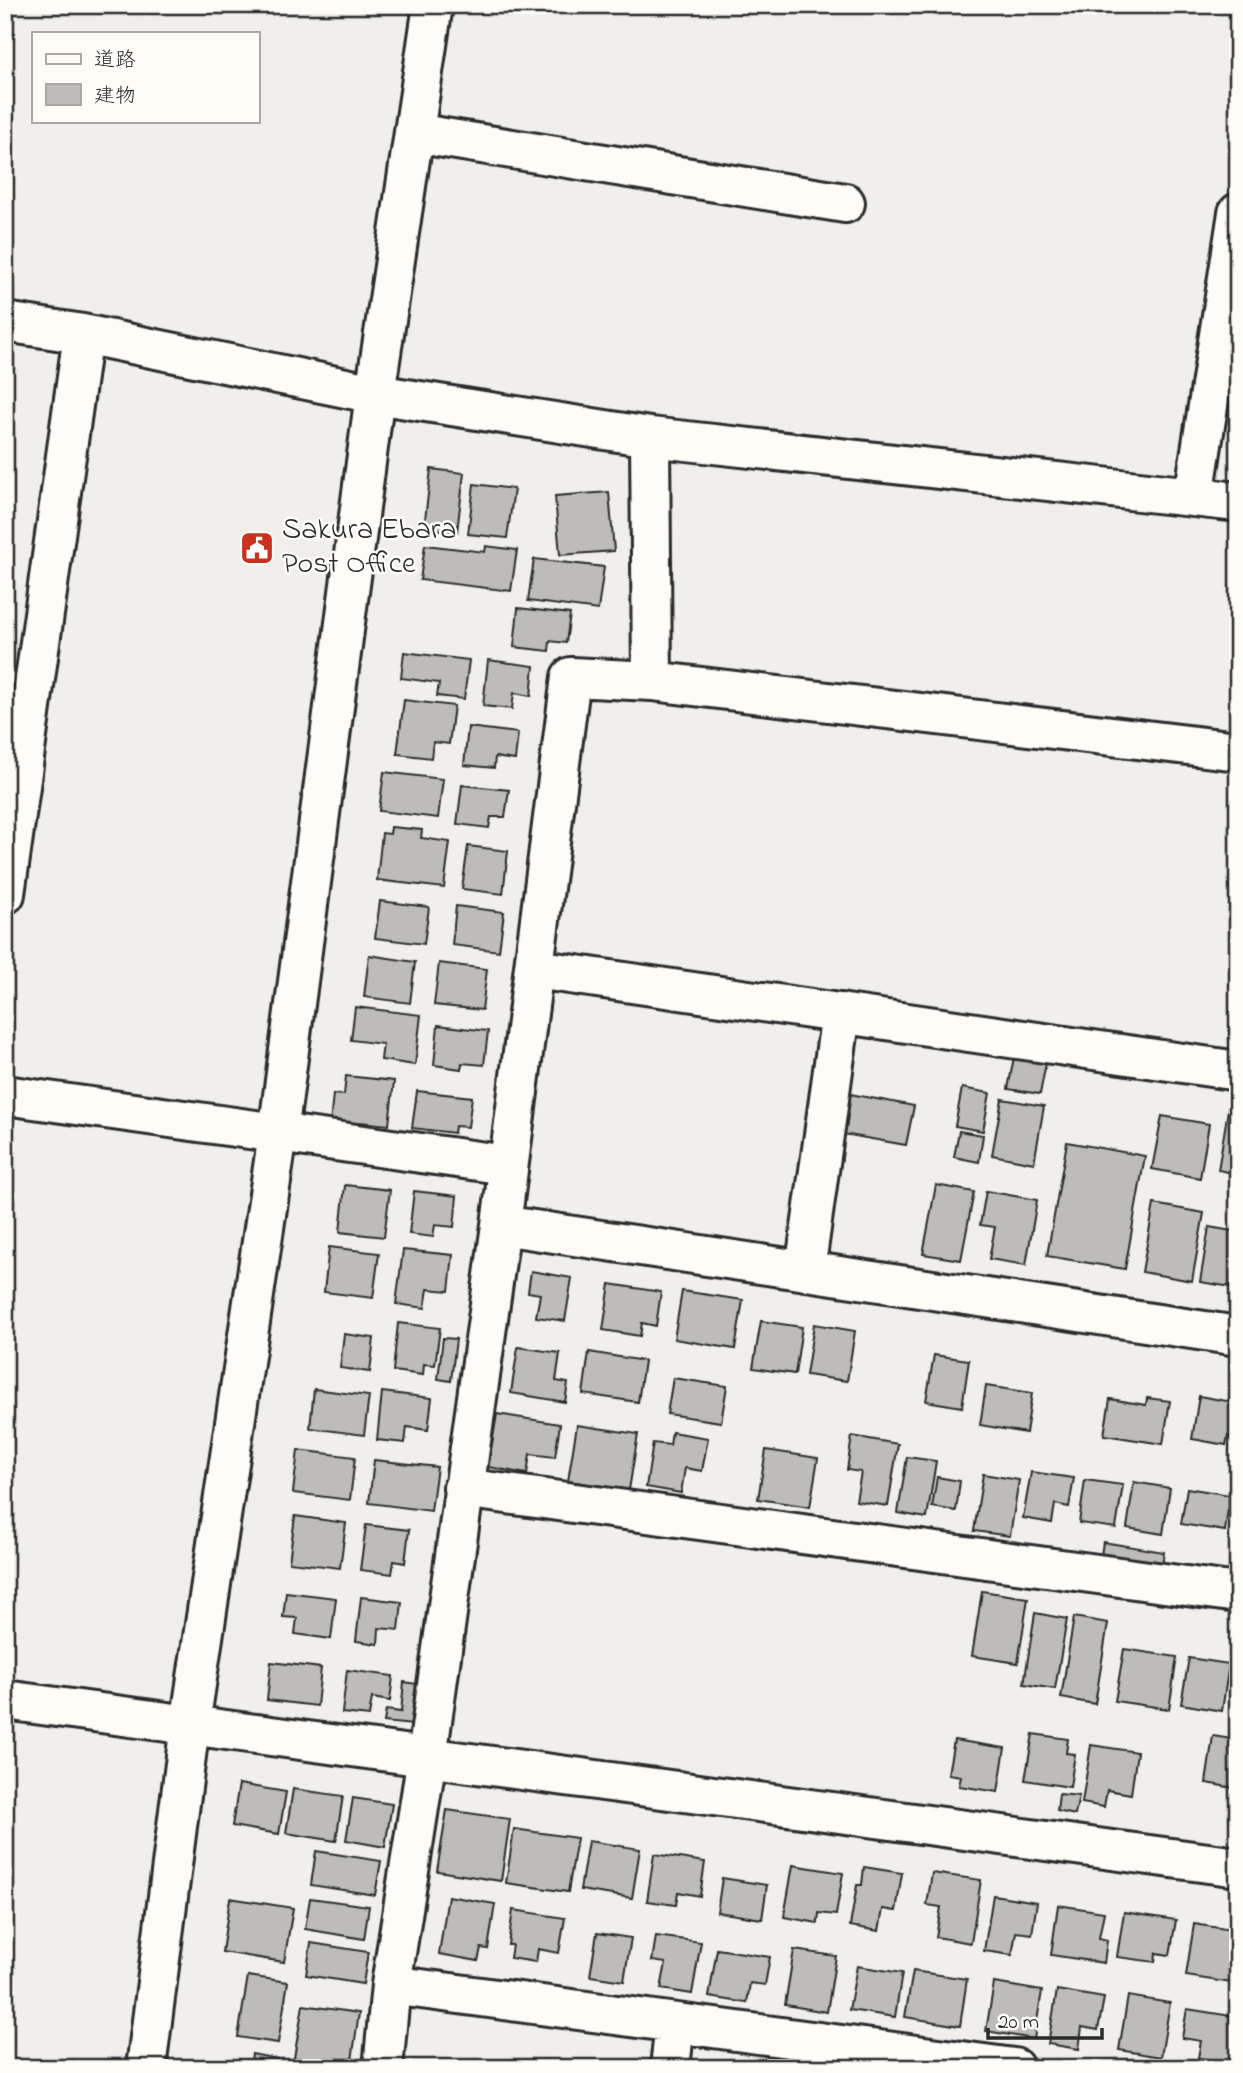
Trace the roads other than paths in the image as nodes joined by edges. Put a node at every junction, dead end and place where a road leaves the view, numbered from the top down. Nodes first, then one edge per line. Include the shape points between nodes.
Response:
1 (433, 5) edge
2 (414, 133) junction
3 (845, 203) dead end
4 (1238, 213) edge
5 (1231, 306) edge
6 (5, 322) edge
7 (83, 334) junction
8 (374, 394) junction
9 (650, 437) junction
10 (1194, 496) junction
11 (1238, 502) edge
12 (652, 681) junction
13 (1238, 751) edge
14 (5, 894) edge
15 (535, 969) junction
16 (841, 1013) junction
17 (1238, 1071) edge
18 (5, 1095) edge
19 (278, 1133) junction
20 (507, 1165) junction
21 (501, 1225) junction
22 (806, 1271) junction
23 (1238, 1336) edge
24 (463, 1488) junction
25 (1238, 1593) edge
26 (5, 1700) edge
27 (190, 1725) junction
28 (427, 1757) junction
29 (1238, 1867) edge
30 (391, 1986) junction
31 (675, 2023) junction
32 (146, 2068) edge
33 (383, 2068) edge
34 (670, 2068) edge
35 (1014, 2068) edge

1 - 2 street
2 - 3 street
2 - 8 street
4 - 5 street
5 - 10 street
6 - 7 street
7 - 8 street
7 - 14 street
8 - 9 street
8 - 19 street
9 - 10 street
9 - 12 street
10 - 11 street
12 - 13 street
12 - 15 street via 571,677
15 - 16 street
15 - 20 street
16 - 17 street
16 - 22 street
18 - 19 street
19 - 20 street
19 - 27 street
20 - 21 street
21 - 22 street
21 - 24 street
22 - 23 street
24 - 25 street
24 - 28 street
26 - 27 street
27 - 28 street
27 - 32 street
28 - 29 street
28 - 30 street
30 - 31 street
30 - 33 street
31 - 34 street
31 - 35 street

